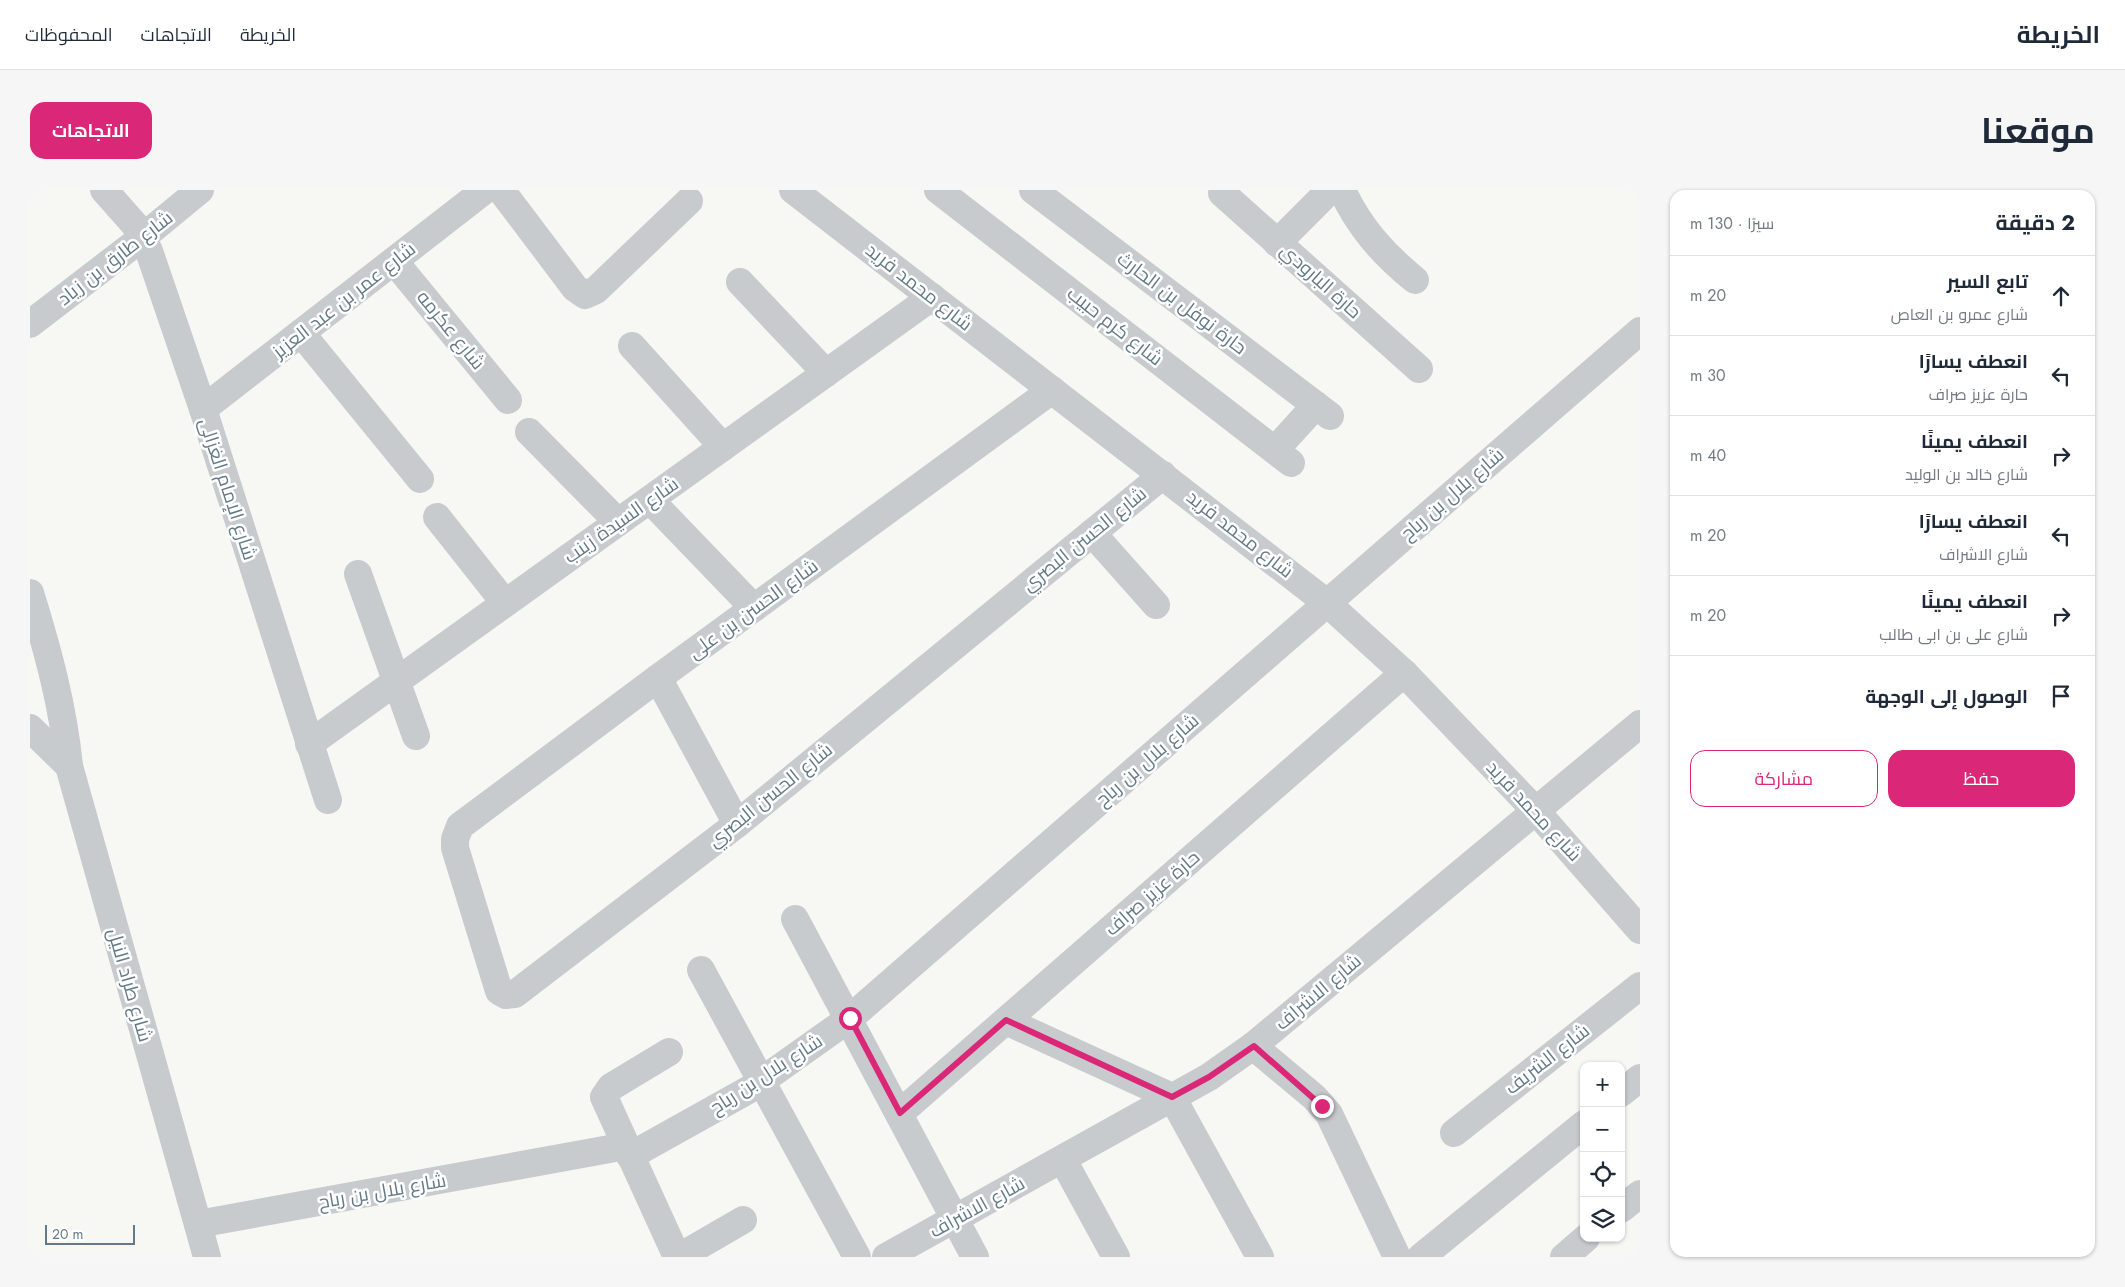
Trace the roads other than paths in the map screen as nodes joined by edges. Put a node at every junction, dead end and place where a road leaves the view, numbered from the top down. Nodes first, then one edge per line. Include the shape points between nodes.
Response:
1 (104, 190) edge
2 (200, 190) edge
3 (485, 190) edge
4 (501, 190) edge
5 (793, 190) edge
6 (938, 190) edge
7 (1033, 190) edge
8 (1330, 190) edge
9 (1342, 190) edge
10 (1222, 193) dead end
11 (689, 201) dead end
12 (143, 237) junction
13 (1278, 243) junction
14 (394, 261) junction
15 (1416, 280) dead end
16 (740, 282) dead end
17 (932, 297) junction
18 (30, 324) edge
19 (1640, 331) edge
20 (301, 333) junction
21 (632, 346) dead end
22 (1419, 369) dead end
23 (826, 373) junction
24 (1052, 390) junction
25 (508, 400) dead end
26 (202, 409) junction
27 (1323, 410) joint
28 (529, 432) dead end
29 (723, 447) junction
30 (1163, 475) junction
31 (420, 479) dead end
32 (650, 500) junction
33 (437, 518) dead end
34 (618, 522) junction
35 (1092, 533) junction
36 (358, 574) dead end
37 (30, 593) edge
38 (504, 603) junction
39 (1327, 603) junction
40 (1156, 605) dead end
41 (754, 608) junction
42 (1404, 673) junction
43 (658, 678) junction
44 (396, 682) junction
45 (1640, 724) edge
46 (30, 728) edge
47 (416, 736) dead end
48 (309, 744) junction
49 (69, 766) junction
50 (328, 800) dead end
51 (1535, 810) junction
52 (737, 824) junction
53 (457, 832) joint
54 (795, 919) dead end
55 (1640, 930) edge
56 (701, 970) dead end
57 (1640, 986) edge
58 (850, 1018) junction
59 (1006, 1020) junction
60 (1254, 1046) junction
61 (669, 1052) dead end
62 (1640, 1078) edge
63 (761, 1081) junction
64 (1625, 1090) edge
65 (1172, 1097) junction
66 (900, 1113) junction
67 (1580, 1127) edge
68 (1454, 1133) dead end
69 (628, 1151) junction
70 (1063, 1160) junction
71 (1640, 1194) edge
72 (1625, 1206) edge
73 (955, 1219) junction
74 (743, 1220) dead end
75 (198, 1224) junction
76 (1581, 1242) edge
77 (207, 1257) edge
78 (678, 1257) edge
79 (857, 1257) edge
80 (886, 1257) edge
81 (976, 1257) edge
82 (1116, 1257) edge
83 (1260, 1257) edge
84 (1397, 1257) edge
85 (1421, 1257) edge
86 (1564, 1257) edge

1 - 12 street, شارع الإمام الغزالى
2 - 12 street, شارع طارق بن زياد
3 - 14 street, شارع عمر بن عبد العزيز
4 - 11 street via 574,288 585,294 596,290
5 - 17 street, شارع محمد فريد
6 - 27 street, شارع كرم حبيب via 1283,456
7 - 27 street, حارة نوفل بن الحارث
8 - 13 street
9 - 15 street via 1369,237 1390,260
10 - 13 street, حارة البارودي
12 - 18 street, شارع طارق بن زياد
12 - 26 street, شارع الإمام الغزالى
13 - 22 street, حارة البارودي
14 - 20 street, شارع عمر بن عبد العزيز
14 - 25 street, شارع عكرمه
16 - 23 street
17 - 23 street, شارع السيدة زينب
17 - 24 street, شارع محمد فريد
19 - 39 street, شارع بلال بن رباح
20 - 26 street, شارع عمر بن عبد العزيز
20 - 31 street
21 - 29 street
23 - 29 street, شارع السيدة زينب
24 - 30 street, شارع محمد فريد
24 - 41 street, شارع الحسن بن على
26 - 48 street, شارع الإمام الغزالى
28 - 34 street
29 - 32 street, شارع السيدة زينب
30 - 35 street, شارع الحسن البصري
30 - 39 street, شارع محمد فريد
32 - 34 street, شارع السيدة زينب
32 - 41 street
33 - 38 street
34 - 38 street, شارع السيدة زينب
35 - 40 street
35 - 52 street, شارع الحسن البصري
36 - 44 street
37 - 49 street, شارع طراد النيل via 59,694
38 - 44 street, شارع السيدة زينب
39 - 42 street, شارع محمد فريد
39 - 58 street, شارع بلال بن رباح
41 - 43 street, شارع الحسن بن على
42 - 51 street, شارع محمد فريد
42 - 59 street, حارة عزيز صراف
43 - 52 street
43 - 53 street, شارع الحسن بن على via 465,821
44 - 47 street
44 - 48 street, شارع السيدة زينب
45 - 51 street, شارع الاشراف
46 - 49 street
48 - 50 street, شارع الإمام الغزالى
49 - 75 street, شارع طراد النيل
51 - 55 street, شارع محمد فريد
51 - 60 street, شارع الاشراف
52 - 53 street, شارع الحسن البصري via 515,994 506,995 495,985 455,848
54 - 58 street
56 - 63 street
57 - 68 street, شارع الشريف
58 - 63 street, شارع بلال بن رباح
58 - 66 street
59 - 65 street
59 - 66 street, حارة عزيز صراف
60 - 65 street, شارع الاشراف via 1209,1077
60 - 84 street via 1314,1097 1329,1114
61 - 69 street via 606,1091 605,1102
62 - 64 street
63 - 69 street, شارع بلال بن رباح
63 - 79 street
65 - 70 street, شارع الاشراف
65 - 83 street
66 - 73 street
67 - 85 street
69 - 75 street, شارع بلال بن رباح
69 - 78 street
70 - 73 street, شارع الاشراف
70 - 82 street
71 - 72 street
73 - 80 street, شارع الاشراف
73 - 81 street
74 - 78 street
75 - 77 street, شارع طراد النيل
76 - 86 street

